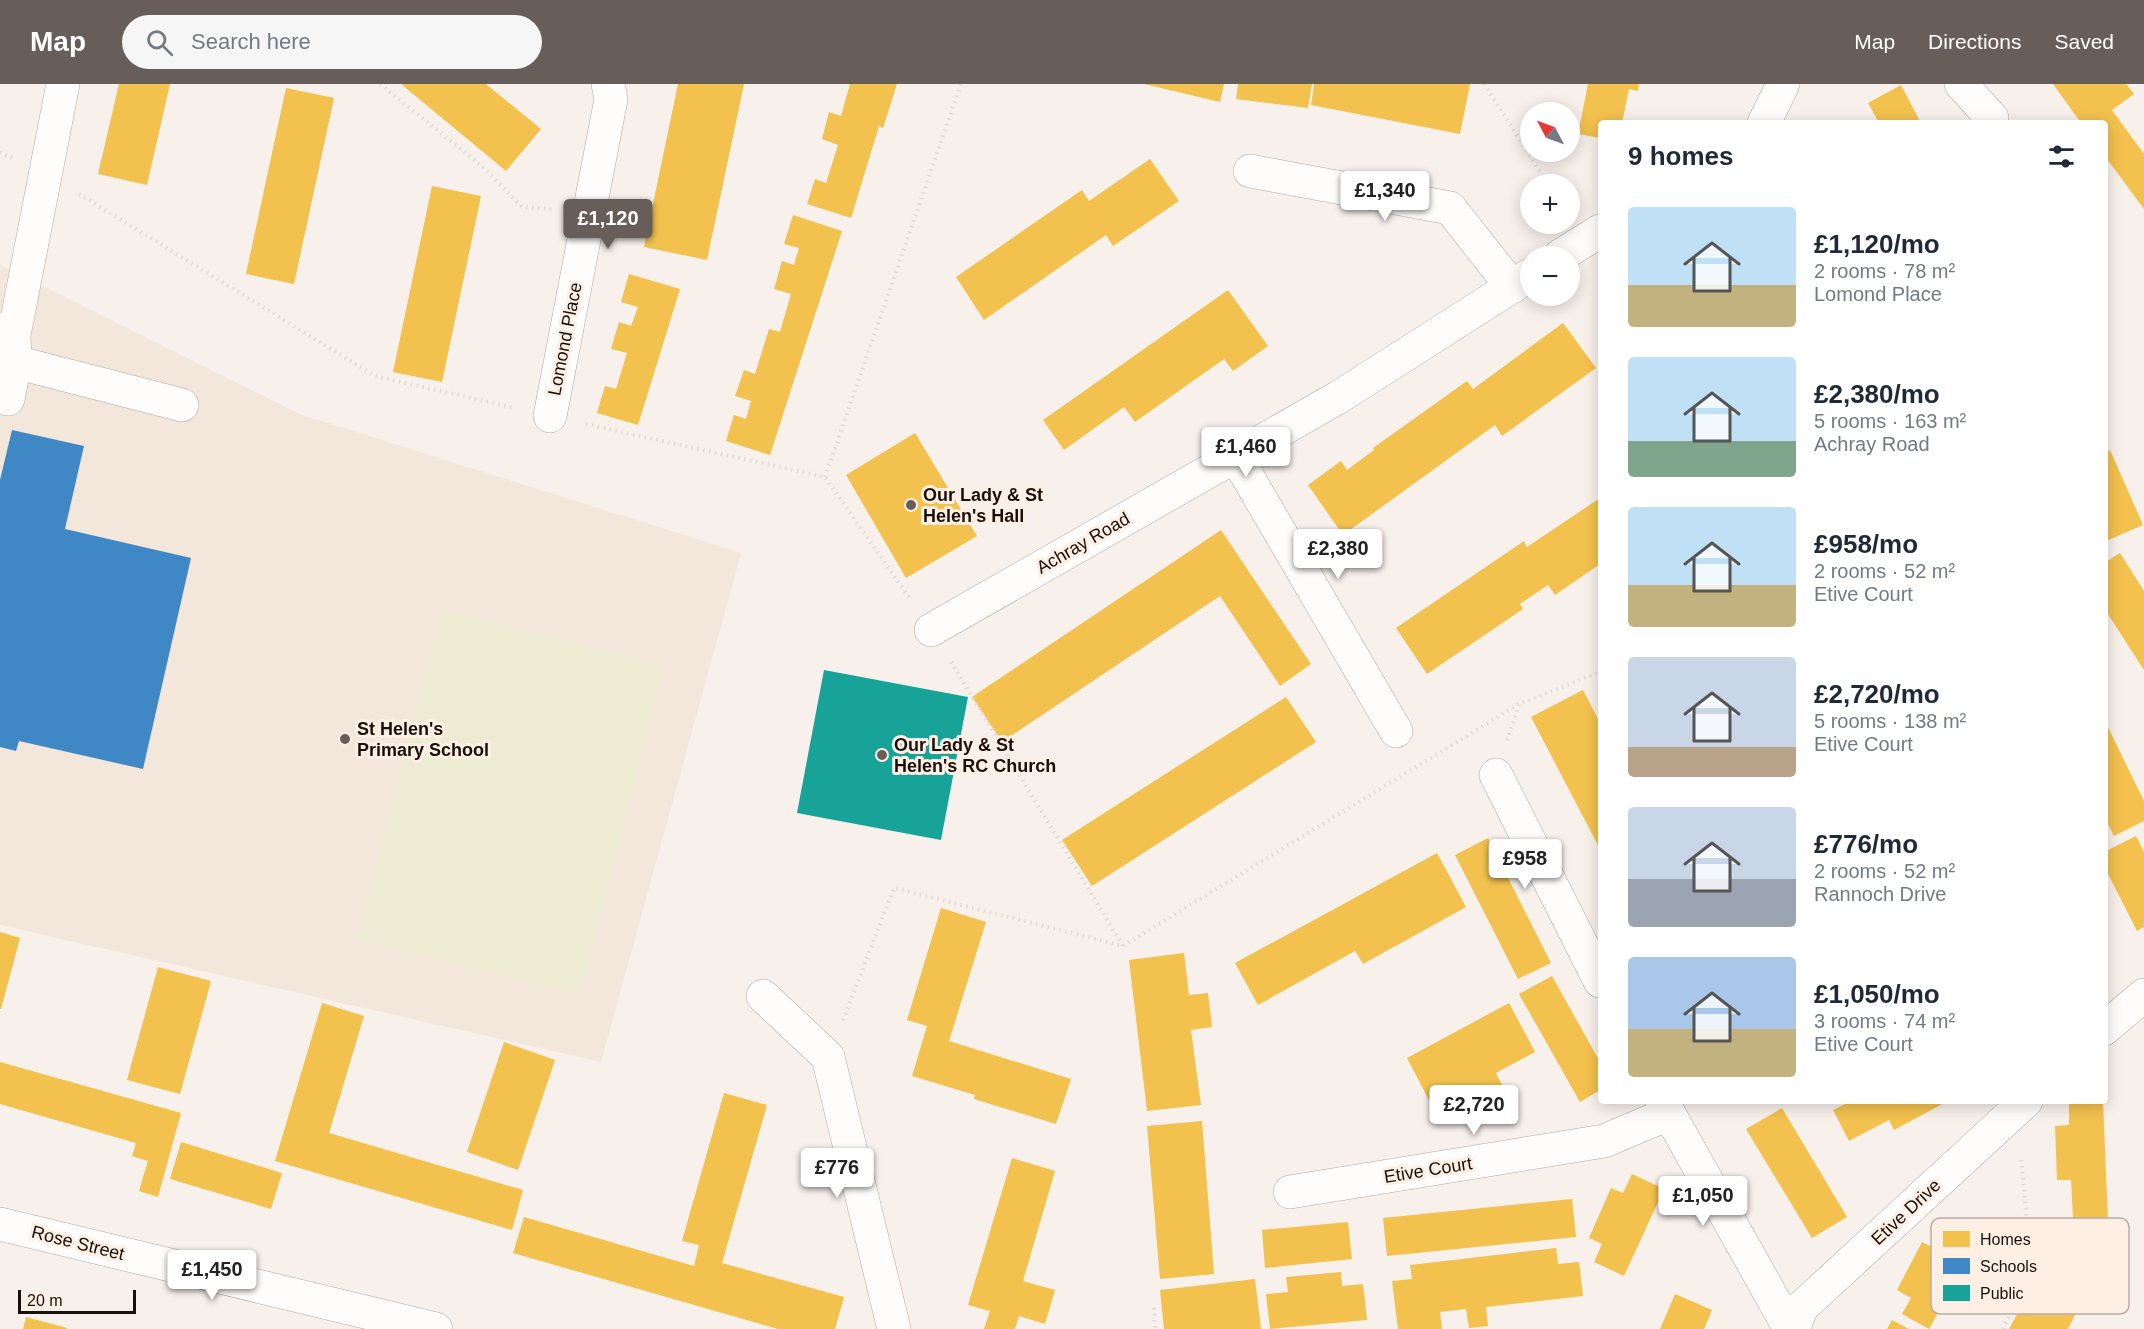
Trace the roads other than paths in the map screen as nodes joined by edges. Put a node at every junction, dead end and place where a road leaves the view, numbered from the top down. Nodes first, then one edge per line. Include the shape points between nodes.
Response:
1 (63, 84) edge
2 (608, 84) edge
3 (1783, 84) edge
4 (1961, 84) edge
5 (1992, 118) dead end
6 (1765, 120) edge
7 (1250, 171) dead end
8 (1598, 232) edge
9 (1576, 246) edge
10 (1520, 280) edge
11 (1520, 282) edge
12 (10, 342) edge
13 (9, 399) dead end
14 (182, 405) dead end
15 (550, 416) road end
16 (1235, 455) junction
17 (931, 630) road end
18 (1396, 731) dead end
19 (1496, 775) dead end
20 (1598, 977) edge
21 (2144, 994) edge
22 (763, 996) dead end
23 (2108, 1026) edge
24 (2022, 1105) edge
25 (1665, 1108) edge
26 (1290, 1192) dead end
27 (0, 1224) edge
28 (436, 1329) edge
29 (894, 1329) edge
30 (1792, 1329) edge

1 - 12 street
2 - 15 street, Lomond Place via 611,99
3 - 6 street
4 - 5 street
7 - 10 street, Achray Road via 1450,208
8 - 9 street
11 - 16 street, Achray Road via 1339,397
12 - 13 street
12 - 14 street
16 - 17 street, Achray Road
16 - 18 street
19 - 20 street
21 - 23 street
22 - 29 street via 828,1057
24 - 30 street, Etive Drive via 1803,1307
25 - 26 street, Etive Court via 1604,1141
25 - 30 street, Etive Court
27 - 28 street, Rose Street

